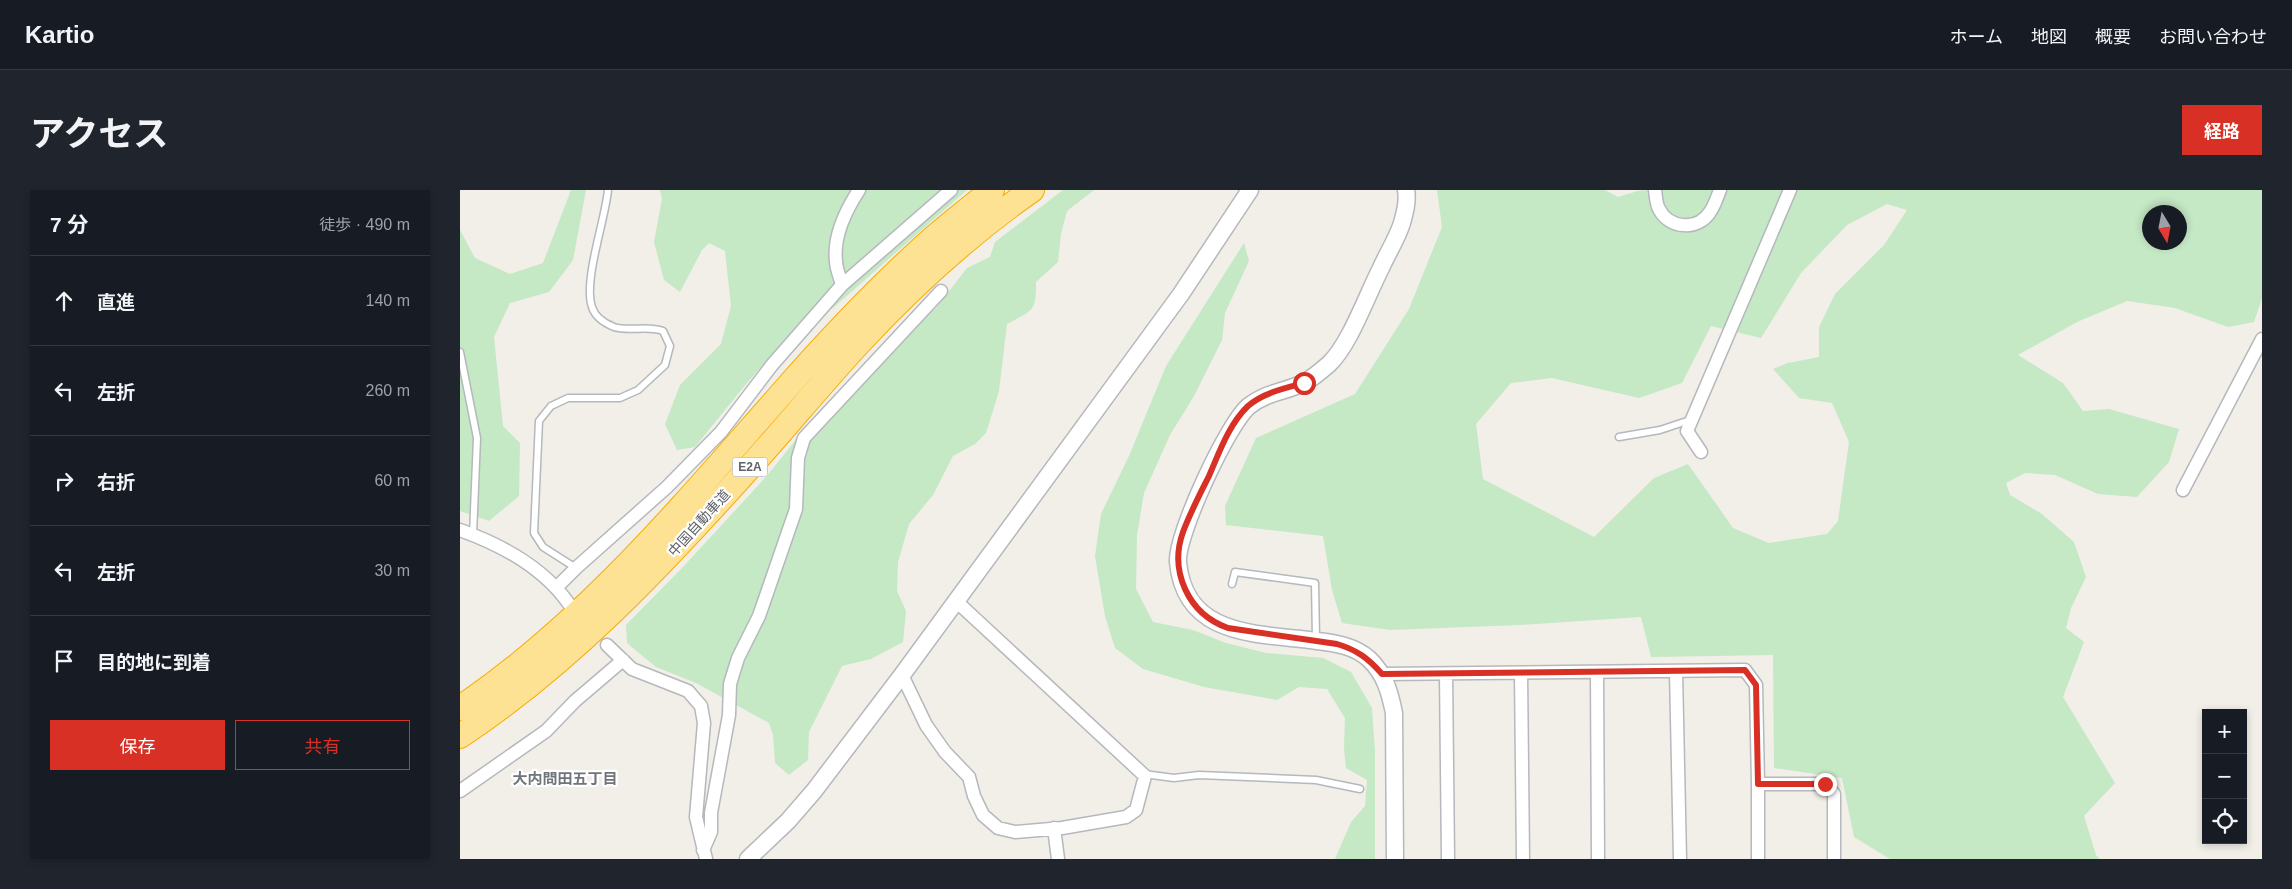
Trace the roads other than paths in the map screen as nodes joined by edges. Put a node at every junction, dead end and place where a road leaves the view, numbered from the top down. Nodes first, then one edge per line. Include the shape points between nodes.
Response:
1 (608, 190) edge
2 (859, 190) edge
3 (951, 190) edge
4 (992, 190) edge
5 (1032, 190) edge
6 (1250, 190) edge
7 (1406, 190) edge
8 (1655, 190) edge
9 (1720, 190) edge
10 (1790, 190) edge
11 (842, 285) junction
12 (941, 291) dead end
13 (2262, 339) edge
14 (460, 352) edge
15 (1691, 420) junction
16 (1620, 437) dead end
17 (1701, 452) dead end
18 (2183, 490) dead end
19 (460, 530) edge
20 (473, 535) junction
21 (576, 568) junction
22 (1232, 584) dead end
23 (557, 587) junction
24 (956, 601) junction
25 (569, 604) dead end
26 (1316, 640) junction
27 (607, 645) dead end
28 (623, 660) junction
29 (1676, 671) junction
30 (1522, 673) junction
31 (1597, 673) junction
32 (1382, 674) junction
33 (1446, 674) junction
34 (902, 675) junction
35 (460, 708) edge
36 (460, 736) edge
37 (1142, 774) junction
38 (1758, 784) junction
39 (1360, 789) dead end
40 (460, 791) edge
41 (1054, 828) junction
42 (704, 854) edge
43 (748, 859) edge
44 (1058, 859) edge
45 (1395, 859) edge
46 (1448, 859) edge
47 (1523, 859) edge
48 (1598, 859) edge
49 (1680, 859) edge
50 (1758, 859) edge
51 (1834, 859) edge

1 - 21 lane via 589,280 592,307 599,320 616,328 663,331 670,346 665,365 638,390 620,398 568,398 550,406 540,421 534,533 543,547
2 - 11 street via 845,214 837,243 836,261
3 - 11 street
4 - 35 highway, 中国自動車道 / E2A via 920,250 842,327 647,546 583,610 521,663
5 - 36 highway, 中国自動車道 / E2A via 936,268 859,342 663,562 599,626 538,680
6 - 24 street via 1181,294
7 - 26 street via 1401,225 1340,351 1304,383 1262,396 1248,406 1226,438 1183,533 1178,559 1180,576 1186,592 1205,616 1228,628
8 - 9 street via 1659,209 1670,222 1682,227 1697,223 1710,213
10 - 15 street
11 - 21 street via 772,365 721,432 667,487
12 - 42 street via 804,438 798,458 796,509 759,616 738,658 730,684 729,715 711,813 711,832
13 - 18 street
14 - 20 lane via 476,438
15 - 16 lane via 1660,430
15 - 17 street via 1687,431
19 - 20 street
20 - 23 street via 520,557
21 - 23 street
22 - 26 lane via 1235,572 1315,583
23 - 25 street
24 - 34 street
24 - 37 street
26 - 32 street via 1354,649 1369,659
27 - 28 street
28 - 40 street via 546,731
28 - 42 street via 632,669 688,691 701,706 704,723 696,817
29 - 31 street
29 - 38 street via 1745,670 1756,685
29 - 49 street
30 - 31 street
30 - 33 street
30 - 47 street
31 - 48 street
32 - 33 street
32 - 45 street via 1394,713
33 - 46 street
34 - 41 street via 926,725 944,752 969,777 983,815 998,828 1015,832
34 - 43 street via 814,791
37 - 39 lane via 1174,778 1199,775 1316,780
37 - 41 street via 1145,776 1136,810 1126,817
38 - 50 street
38 - 51 street via 1825,784 1834,794
41 - 44 street

